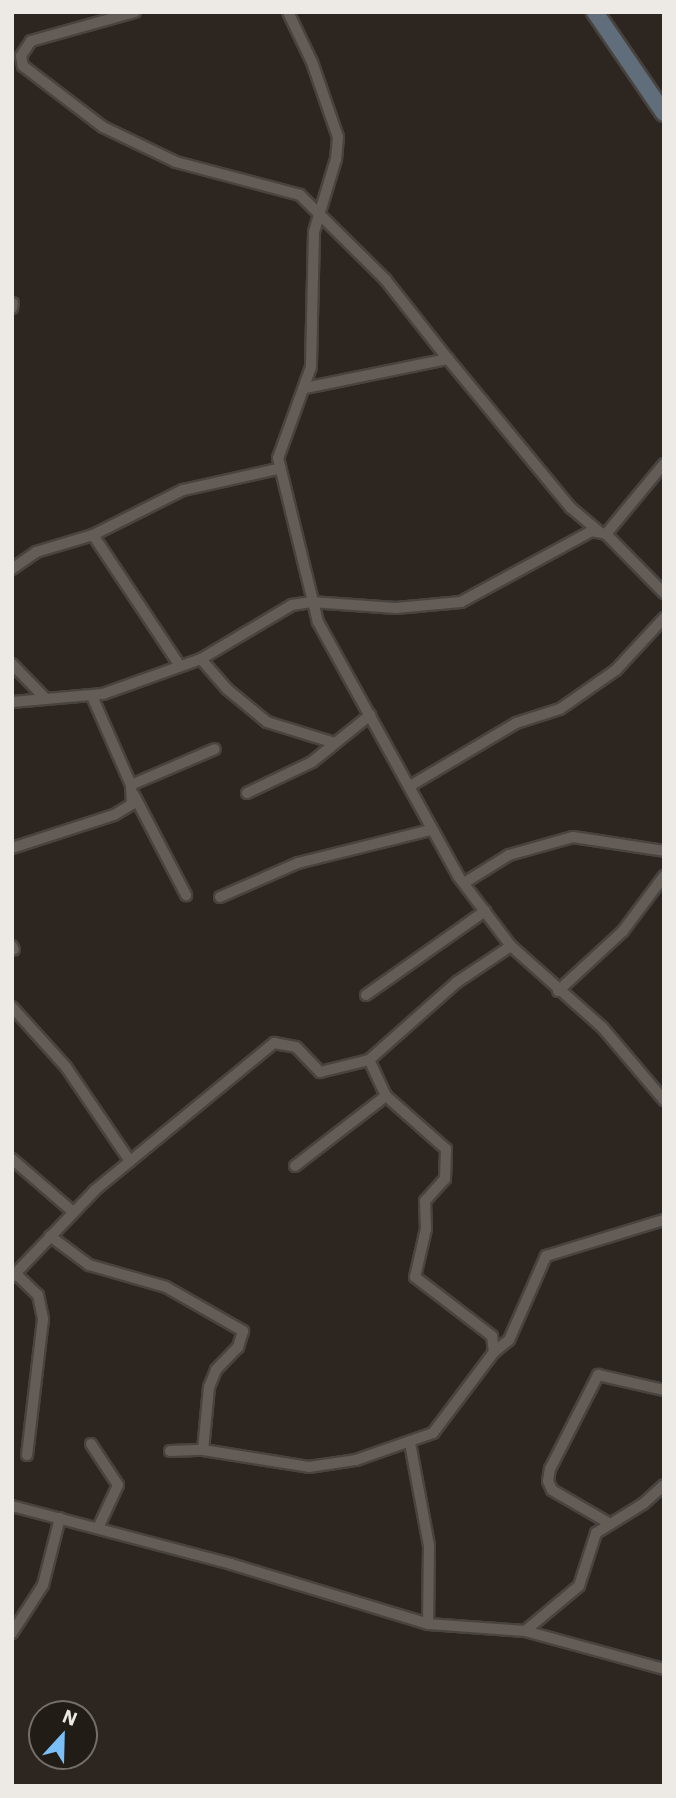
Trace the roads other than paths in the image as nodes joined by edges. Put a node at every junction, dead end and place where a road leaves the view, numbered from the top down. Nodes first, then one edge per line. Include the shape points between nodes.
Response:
1 (135, 12) edge
2 (288, 12) edge
3 (595, 12) edge
4 (664, 113) edge
5 (318, 213) junction
6 (13, 303) edge
7 (12, 308) edge
8 (448, 359) junction
9 (305, 388) junction
10 (664, 464) edge
11 (278, 469) junction
12 (601, 533) junction
13 (93, 535) junction
14 (12, 569) edge
15 (663, 591) edge
16 (311, 602) junction
17 (664, 618) edge
18 (201, 659) junction
19 (12, 664) edge
20 (180, 666) junction
21 (92, 696) junction
22 (44, 697) junction
23 (12, 702) edge
24 (370, 715) junction
25 (335, 743) junction
26 (215, 749) dead end
27 (410, 786) junction
28 (133, 790) junction
29 (247, 793) dead end
30 (430, 830) junction
31 (12, 848) edge
32 (664, 850) edge
33 (664, 876) edge
34 (464, 883) junction
35 (186, 895) dead end
36 (220, 897) dead end
37 (485, 911) junction
38 (511, 946) junction
39 (558, 991) junction
40 (366, 995) dead end
41 (12, 1007) edge
42 (369, 1060) junction
43 (386, 1096) junction
44 (664, 1100) edge
45 (12, 1158) edge
46 (131, 1161) junction
47 (295, 1166) dead end
48 (72, 1211) junction
49 (664, 1220) edge
50 (50, 1236) junction
51 (14, 1275) edge
52 (494, 1352) junction
53 (664, 1390) edge
54 (410, 1443) junction
55 (91, 1444) dead end
56 (203, 1450) junction
57 (170, 1451) dead end
58 (27, 1455) dead end
59 (664, 1485) edge
60 (12, 1506) edge
61 (60, 1518) junction
62 (607, 1522) junction
63 (98, 1528) junction
64 (428, 1624) junction
65 (525, 1631) junction
66 (12, 1633) edge
67 (664, 1669) edge

1 - 5 street via 31,41 21,56 23,66 108,129 189,167 300,195
2 - 5 street via 320,80 338,137 336,159
3 - 4 street
5 - 8 street via 389,284
5 - 9 street via 312,261 314,343
6 - 7 street
8 - 9 street
8 - 12 street via 571,508
9 - 11 street via 280,450
10 - 12 street
11 - 13 street via 183,490
11 - 16 street
12 - 15 street
12 - 16 street via 568,542 482,595 461,602 396,608
13 - 14 street via 50,545
13 - 20 street
16 - 18 street via 285,608
16 - 24 street via 327,646
17 - 27 street via 616,670 559,709 516,723
18 - 20 street
18 - 25 street via 227,689 267,722
19 - 22 street
20 - 21 street
21 - 22 street
21 - 28 street
22 - 23 street
24 - 25 street
24 - 27 street
25 - 29 street via 312,762
26 - 28 street
27 - 30 street
28 - 31 street via 132,804 124,811
28 - 35 street
30 - 34 street
30 - 36 street via 298,863
32 - 34 street via 573,837 509,855
33 - 39 street via 623,931
34 - 37 street
37 - 38 street
37 - 40 street
38 - 39 street
38 - 42 street via 457,982
39 - 44 street via 603,1027
41 - 46 street via 66,1067
42 - 43 street
42 - 46 street via 320,1072 296,1047 274,1043
43 - 47 street
43 - 52 street via 441,1142 448,1156 442,1185 425,1201 425,1229 415,1276 492,1336
45 - 48 street
46 - 48 street
48 - 50 street
49 - 52 street via 546,1256 509,1340
50 - 51 street
50 - 56 street via 89,1265 166,1287 243,1331 238,1347 216,1370 209,1387
51 - 58 street via 38,1295 43,1319
52 - 54 street via 447,1419 433,1433
53 - 62 street via 598,1375 550,1469 552,1490
54 - 56 street via 326,1467
54 - 64 street via 429,1546
55 - 63 street via 118,1485
56 - 57 street
59 - 62 street via 643,1504
60 - 61 street
61 - 63 street
61 - 66 street via 43,1586
62 - 65 street via 591,1542 572,1595
63 - 64 street
64 - 65 street
65 - 67 street

